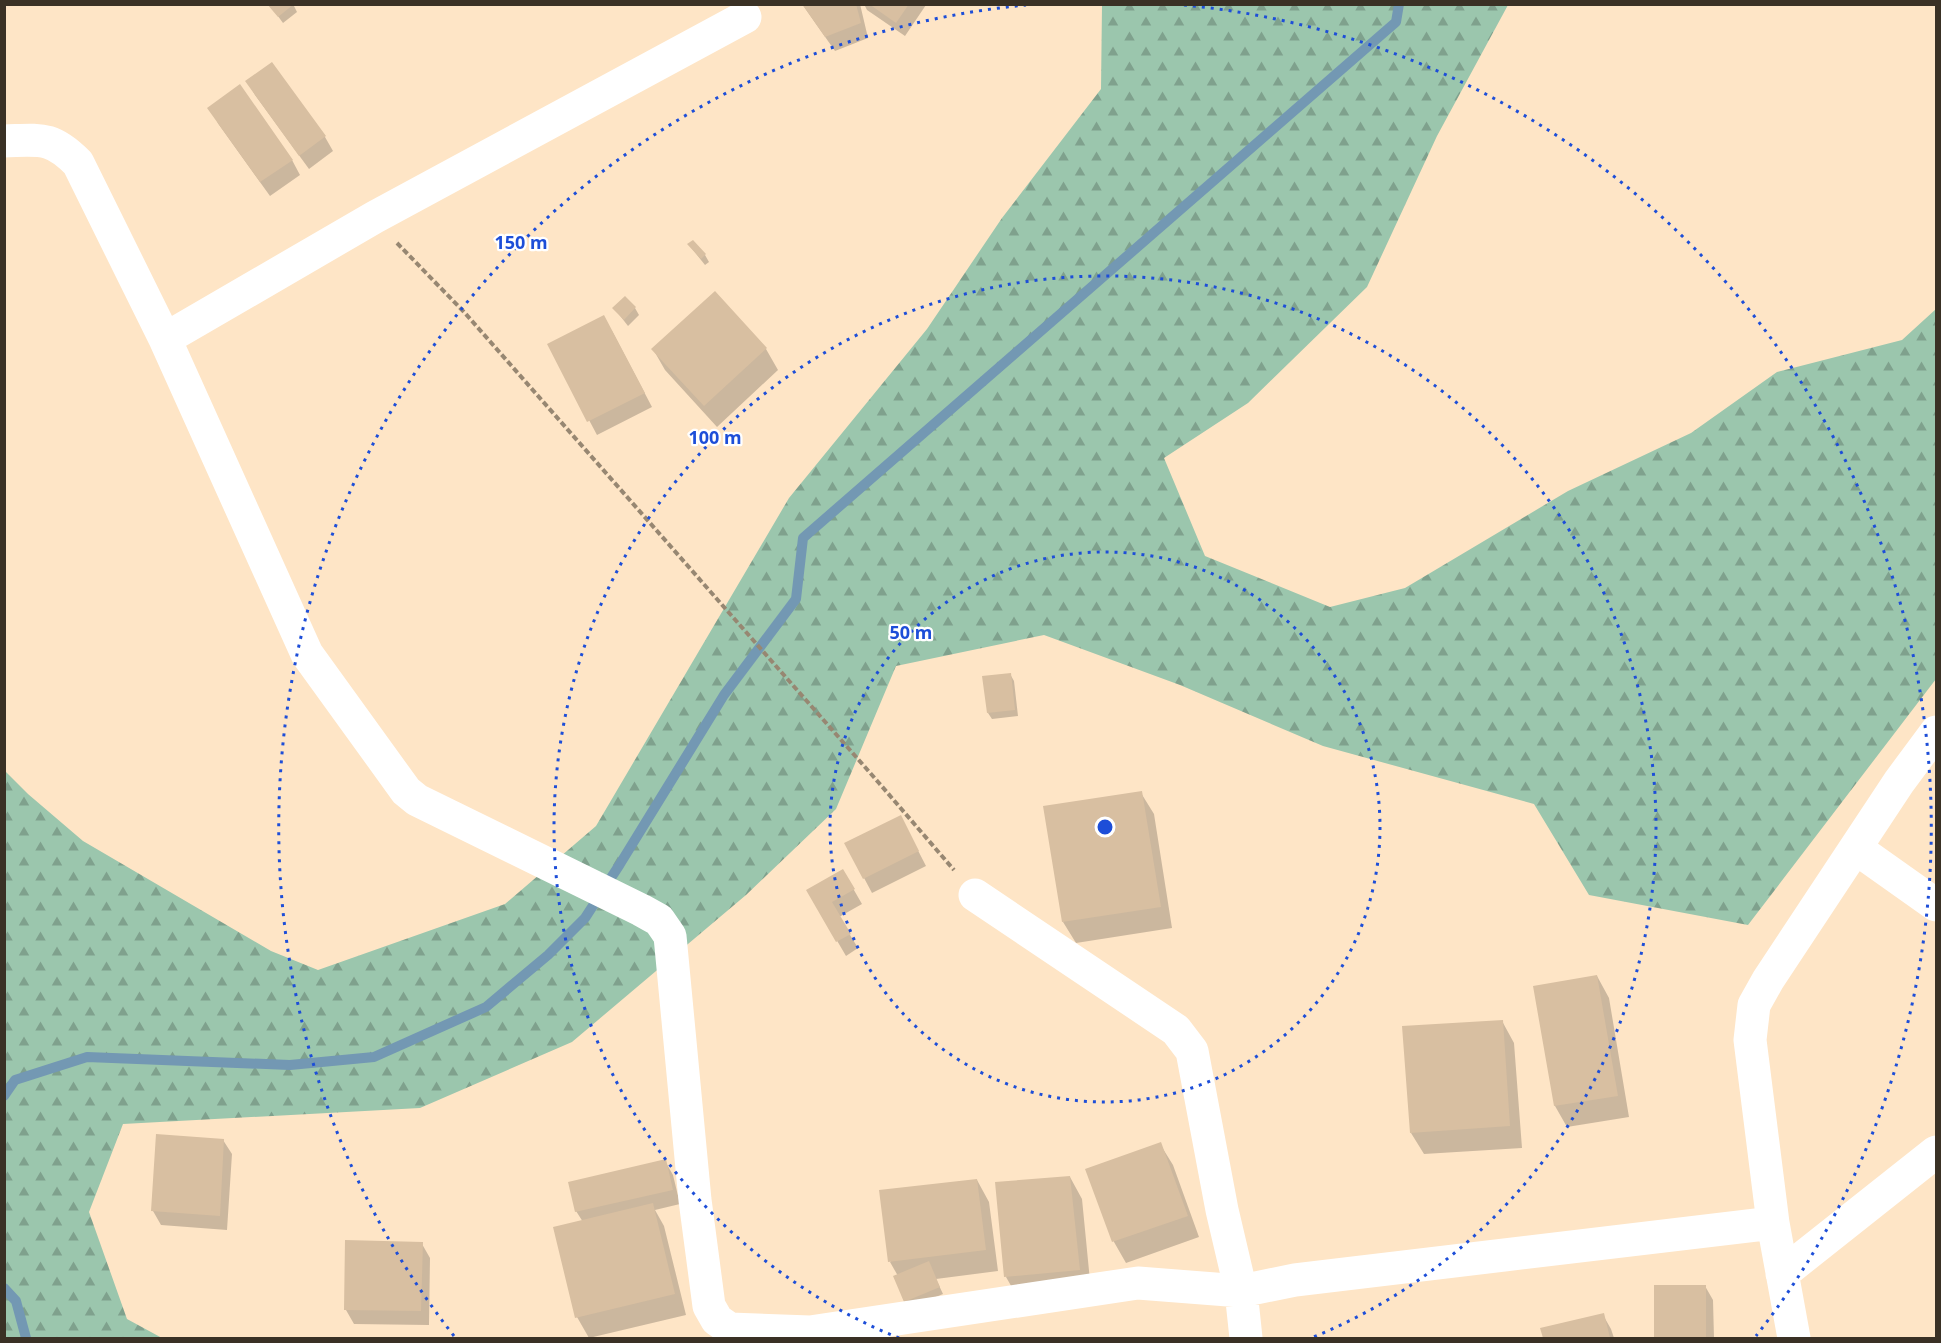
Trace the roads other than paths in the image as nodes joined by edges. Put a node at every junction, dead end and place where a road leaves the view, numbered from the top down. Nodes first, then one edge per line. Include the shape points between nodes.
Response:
1 (746, 17) dead end
2 (4, 141) edge
3 (165, 339) junction
4 (1936, 732) edge
5 (1857, 849) junction
6 (975, 895) road end
7 (1936, 905) edge
8 (1936, 1152) edge
9 (1773, 1223) junction
10 (1782, 1274) junction
11 (1241, 1291) junction
12 (1246, 1338) edge
13 (1794, 1338) edge

1 - 3 street via 375,217
2 - 3 street via 42,140 63,147 78,163
3 - 11 street via 307,654 406,791 417,800 641,910 659,920 669,936 695,1200 710,1306 717,1320 729,1329 810,1332 1138,1283
4 - 5 street
5 - 7 street
5 - 9 street via 1754,1005 1750,1040
6 - 11 street via 1176,1030 1192,1051
8 - 10 street
9 - 10 street
9 - 11 street via 1306,1279
10 - 13 street
11 - 12 street

